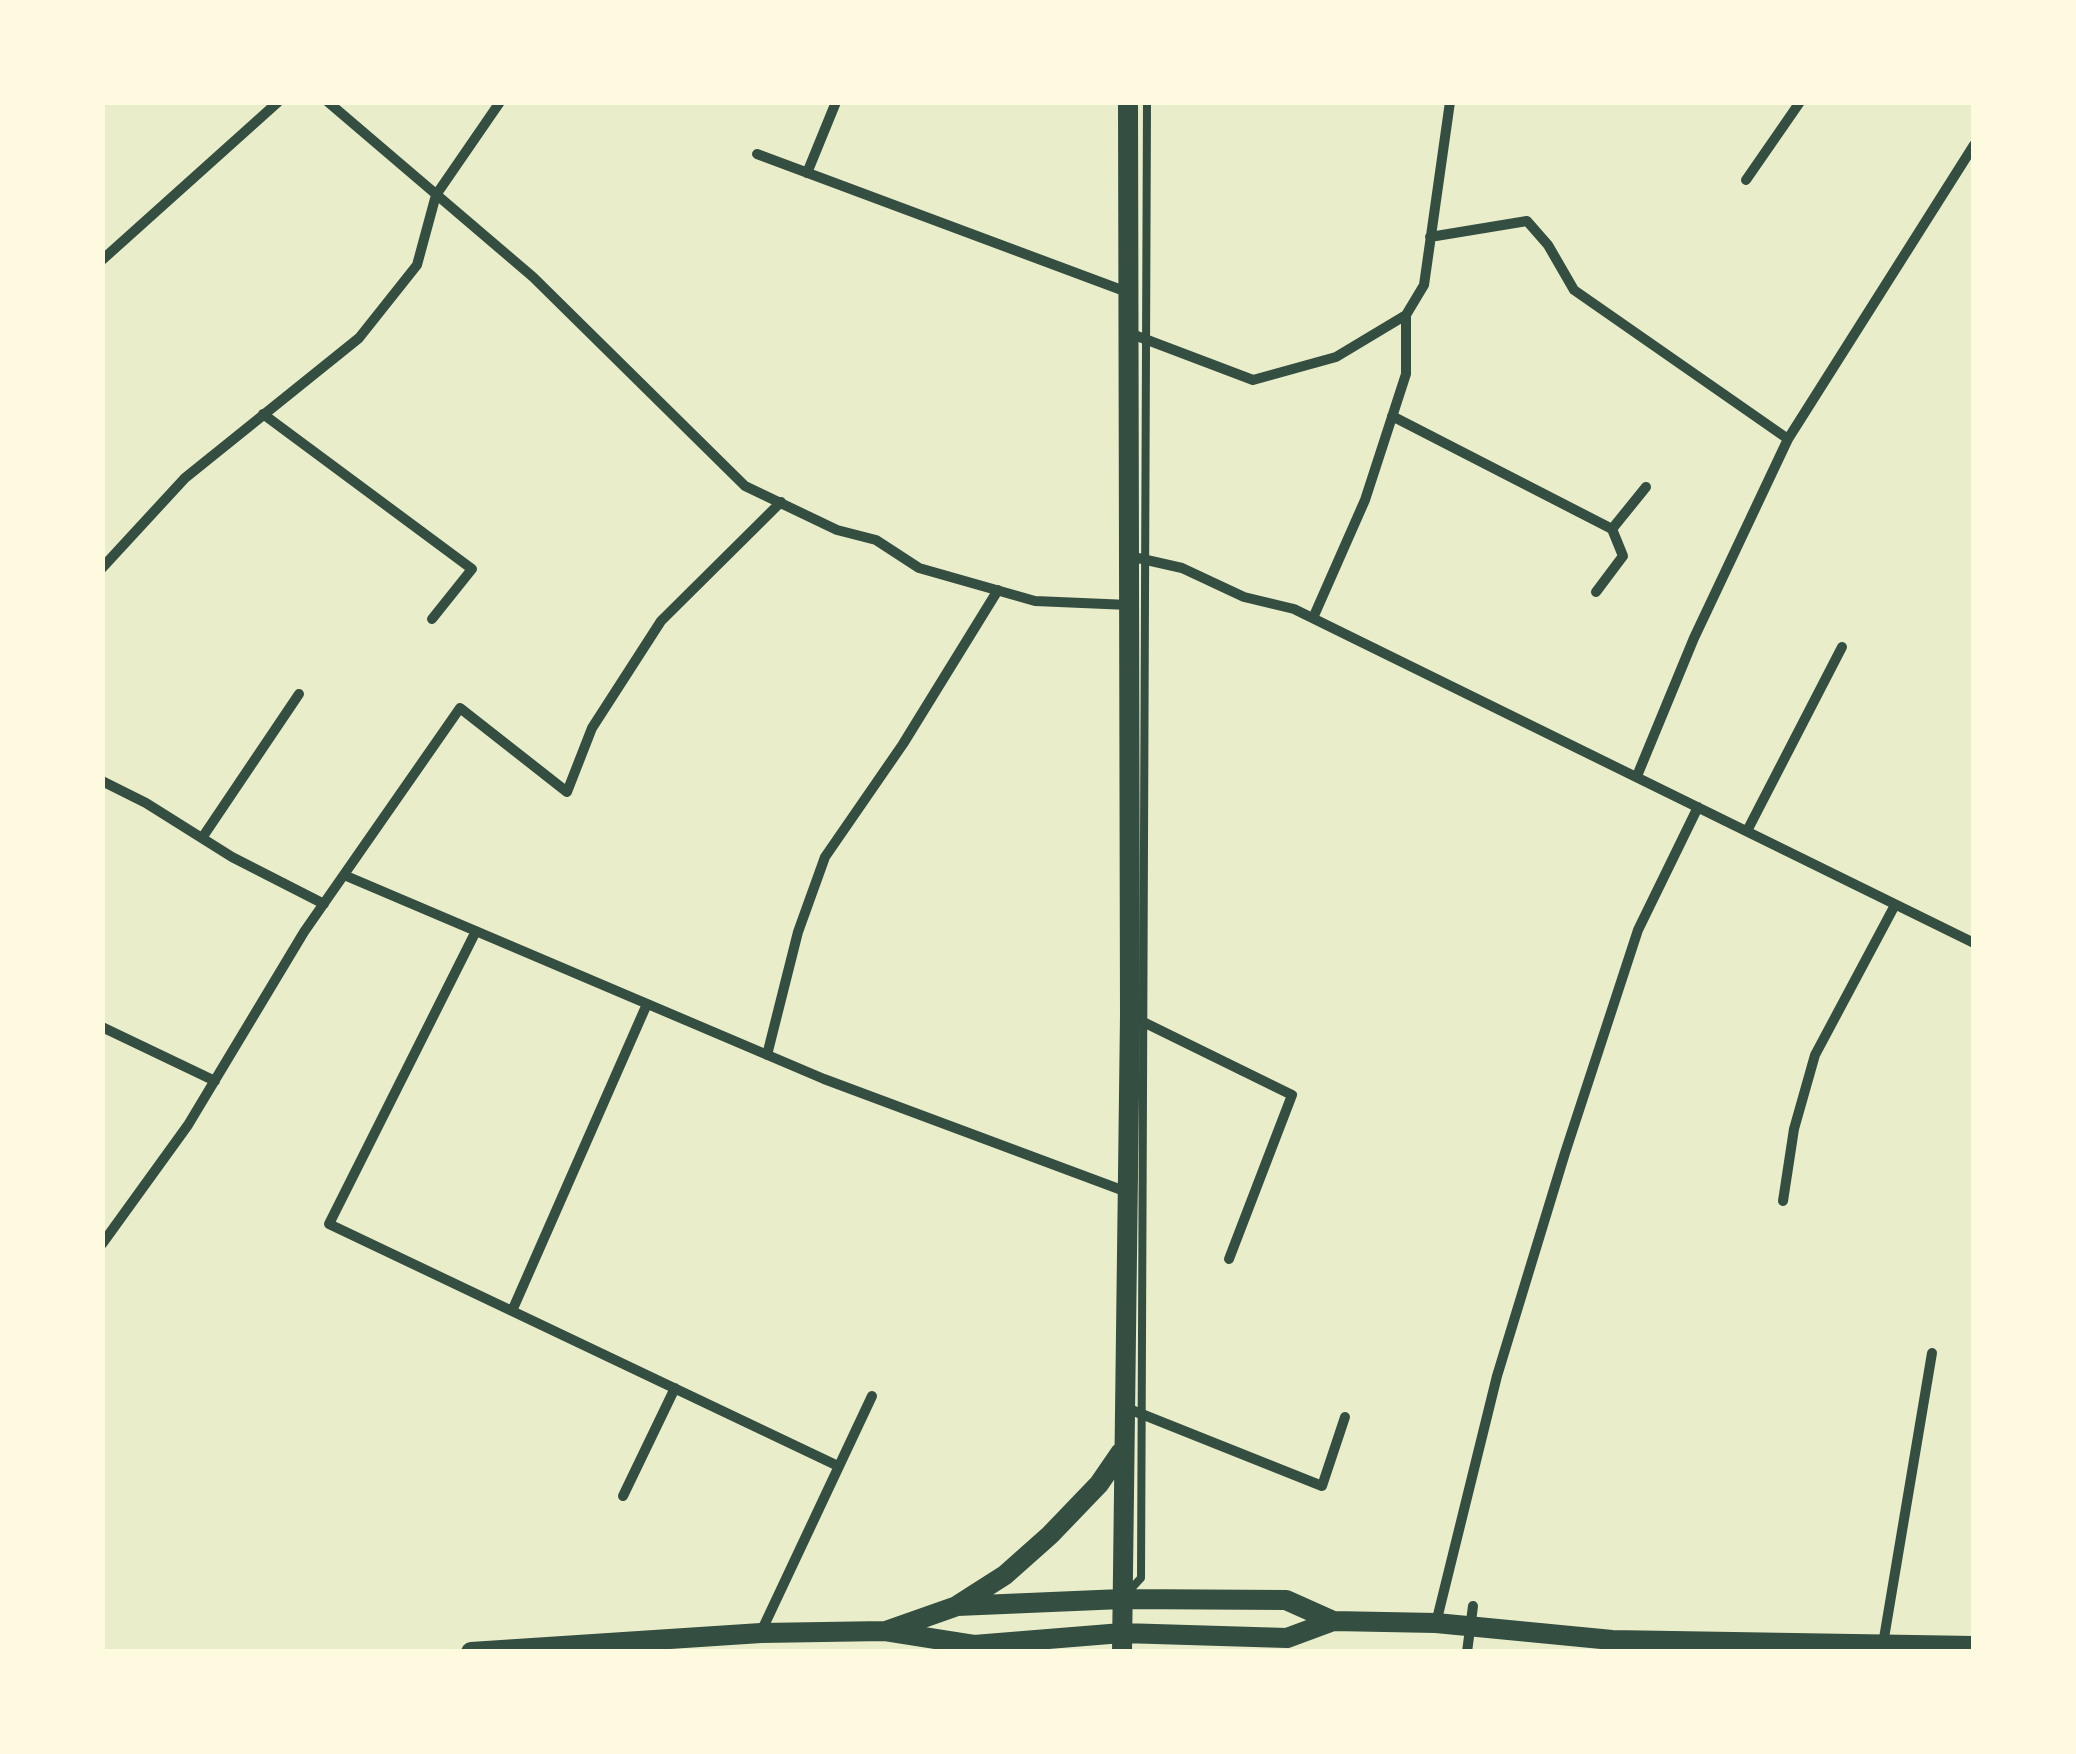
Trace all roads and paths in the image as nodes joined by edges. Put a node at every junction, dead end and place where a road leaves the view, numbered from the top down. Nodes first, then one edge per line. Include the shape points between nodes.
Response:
1 (278, 102) edge
2 (328, 102) edge
3 (500, 102) edge
4 (836, 102) edge
5 (1128, 102) edge
6 (1147, 102) edge
7 (1800, 102) edge
8 (1445, 105) edge
9 (1974, 145) edge
10 (758, 154) dead end
11 (807, 173) junction
12 (1746, 180) dead end
13 (436, 194) junction
14 (1430, 237) junction
15 (102, 260) edge
16 (1128, 292) junction
17 (1406, 315) junction
18 (1129, 334) junction
19 (263, 414) junction
20 (1392, 416) junction
21 (1788, 439) junction
22 (1646, 487) dead end
23 (781, 502) junction
24 (1612, 529) junction
25 (1129, 556) junction
26 (102, 568) edge
27 (998, 590) junction
28 (1596, 592) dead end
29 (1128, 605) junction
30 (1313, 618) junction
31 (432, 619) dead end
32 (1842, 647) dead end
33 (299, 694) dead end
34 (1636, 776) junction
35 (103, 782) edge
36 (1698, 807) junction
37 (1747, 831) junction
38 (202, 838) junction
39 (344, 875) junction
40 (324, 904) junction
41 (1895, 906) junction
42 (476, 931) junction
43 (1974, 943) edge
44 (646, 1004) junction
45 (1130, 1015) junction
46 (102, 1027) edge
47 (767, 1055) junction
48 (215, 1081) junction
49 (1127, 1192) junction
50 (1783, 1201) dead end
51 (102, 1244) edge
52 (1229, 1260) dead end
53 (512, 1311) junction
54 (1932, 1353) dead end
55 (675, 1388) junction
56 (872, 1396) dead end
57 (1124, 1406) junction
58 (1345, 1417) dead end
59 (1122, 1450) junction
60 (838, 1466) junction
61 (623, 1496) dead end
62 (1122, 1599) junction
63 (957, 1606) junction
64 (1471, 1616) junction
65 (1333, 1621) junction
66 (1436, 1623) junction
67 (761, 1632) junction
68 (884, 1632) junction
69 (1251, 1636) junction
70 (1122, 1642) edge
71 (690, 1644) edge
72 (1884, 1644) junction
73 (974, 1645) junction
74 (1611, 1646) edge
75 (1974, 1646) edge
76 (575, 1647) edge
77 (1854, 1648) edge
78 (501, 1650) edge
79 (471, 1652) edge
80 (1019, 1652) edge
81 (1218, 1652) edge
82 (1467, 1652) edge

1 - 15 street
2 - 13 street
3 - 13 street
4 - 11 street
5 - 16 main road
6 - 62 lane via 1141,1578
7 - 12 street
8 - 14 street
9 - 21 street
10 - 11 street
11 - 16 street
13 - 19 street via 418,265 359,338
13 - 23 street via 534,277 746,486
14 - 17 street via 1424,285
14 - 21 street via 1528,222 1574,290
16 - 18 main road
17 - 18 street via 1336,357 1254,380
17 - 20 street via 1406,374
18 - 25 main road
19 - 26 street via 184,478
19 - 31 street via 472,569
20 - 24 street
20 - 30 street
21 - 34 street
22 - 24 street
23 - 27 street via 876,540 919,568
23 - 39 street via 661,621 592,728 567,792 460,708
24 - 28 street via 1624,556
25 - 29 main road
25 - 30 street via 1182,568
27 - 29 street via 1035,601
27 - 47 street via 826,856 798,932
29 - 45 main road
30 - 34 street
32 - 37 street
33 - 38 street
34 - 36 street
35 - 38 street
36 - 37 street
36 - 66 street via 1638,930 1571,1135 1497,1376
37 - 41 street
38 - 40 street
39 - 40 street
39 - 42 street
40 - 48 street
41 - 43 street
41 - 50 street via 1815,1056
42 - 44 street
42 - 53 street via 328,1224
44 - 47 street
44 - 53 street
45 - 49 main road
45 - 52 street via 1292,1095
46 - 48 street
47 - 49 street
48 - 51 street
49 - 57 main road
53 - 55 street
54 - 72 street
55 - 60 street
55 - 61 street
56 - 60 street
57 - 58 street via 1322,1486
57 - 59 main road
59 - 62 main road
59 - 63 main road via 1050,1534
60 - 67 street
62 - 63 main road
62 - 65 main road via 1286,1600
62 - 70 main road
63 - 68 main road
64 - 66 main road
64 - 74 main road
64 - 82 street
65 - 66 main road
65 - 69 main road via 1287,1638
67 - 68 main road
67 - 71 main road
68 - 73 main road
69 - 70 main road
69 - 81 main road
70 - 73 main road
71 - 76 main road
72 - 75 main road
72 - 77 main road
73 - 80 main road
74 - 77 main road
76 - 78 main road
78 - 79 main road

